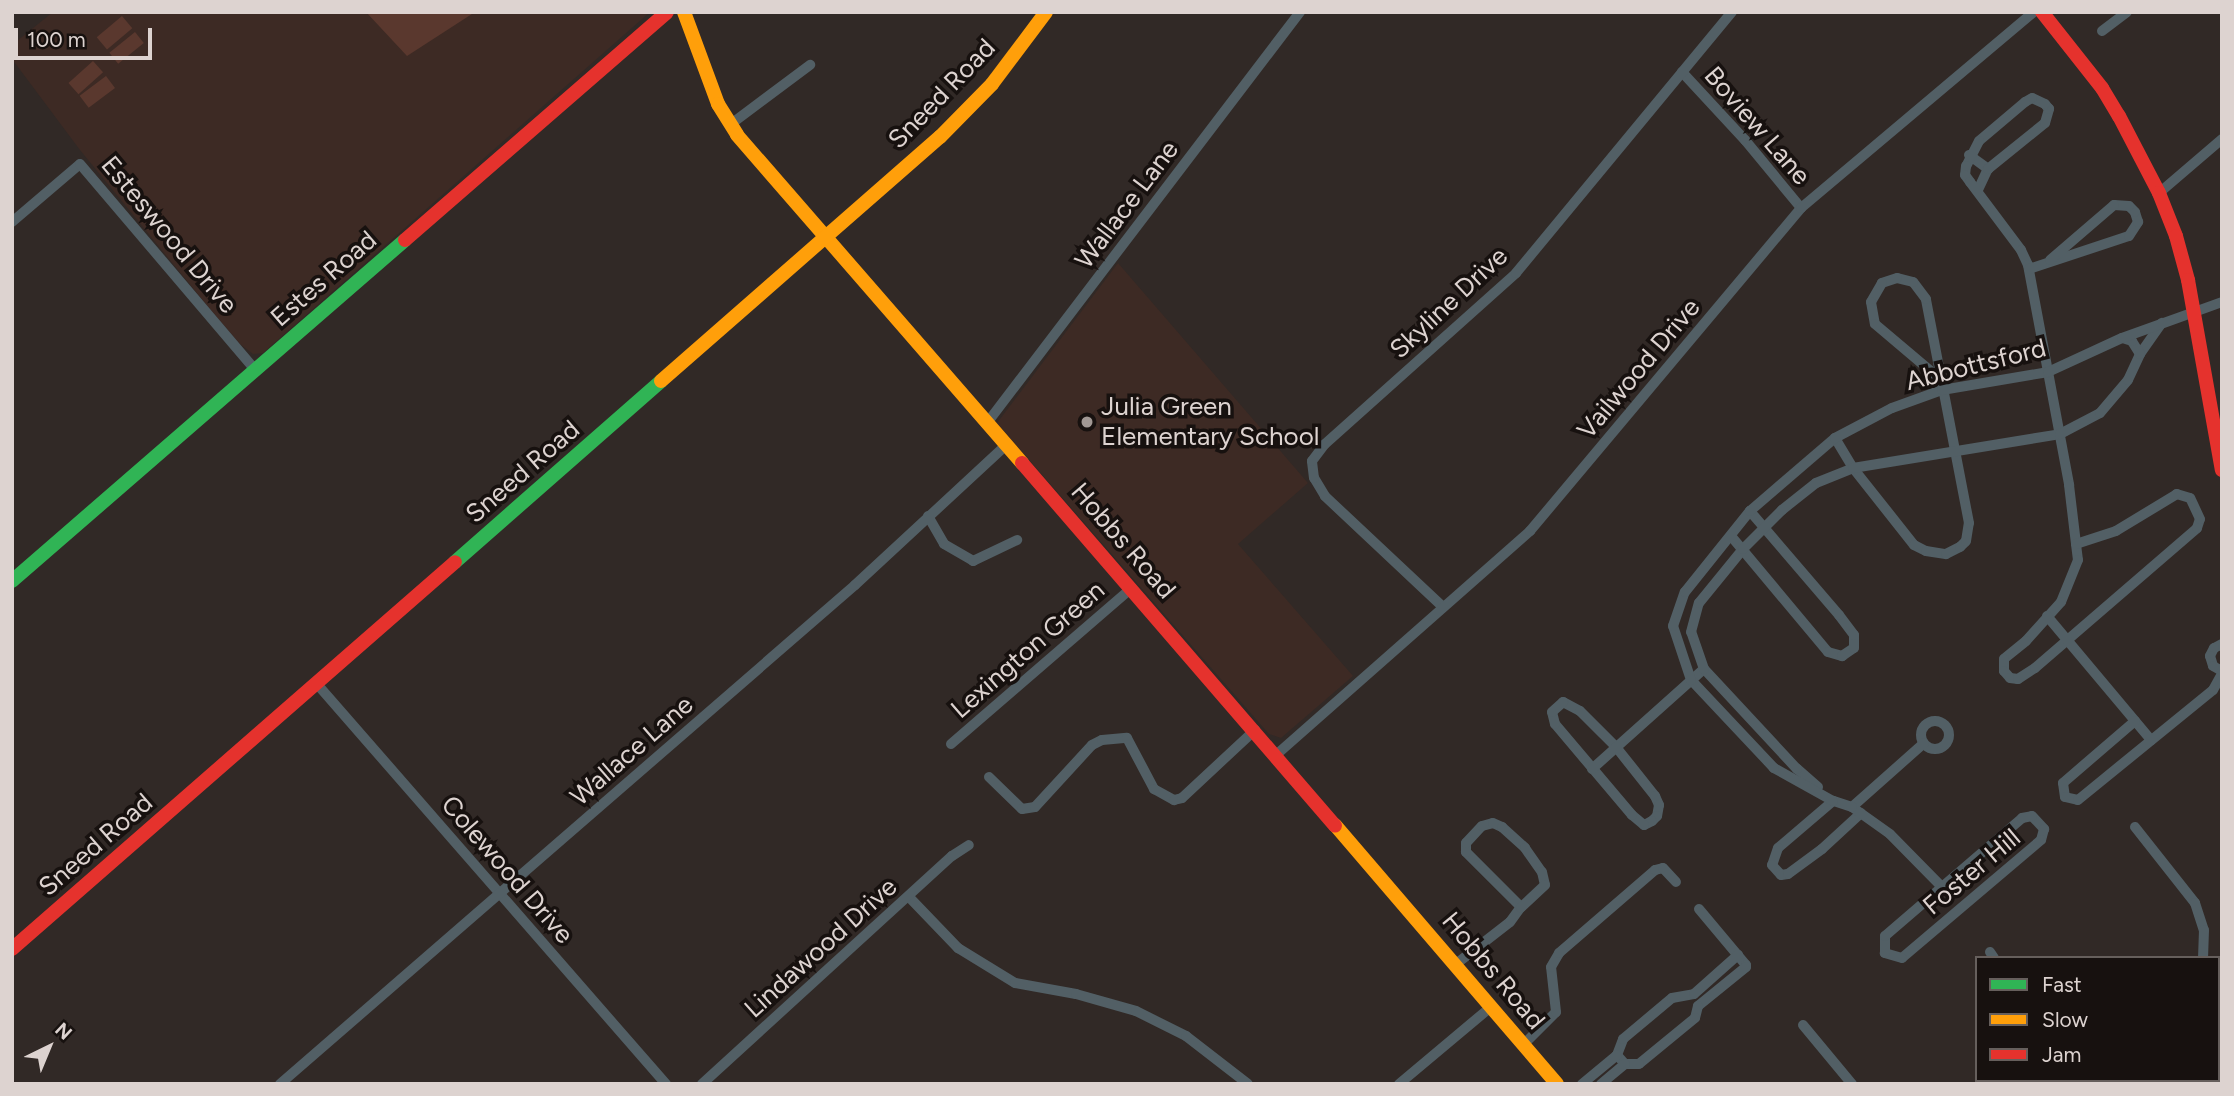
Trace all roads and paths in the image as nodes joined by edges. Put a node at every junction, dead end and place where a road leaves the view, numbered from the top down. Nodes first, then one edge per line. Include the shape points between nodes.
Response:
1 (667, 12) edge
2 (684, 12) edge
3 (1046, 12) edge
4 (1300, 12) edge
5 (1732, 12) edge
6 (2034, 12) edge
7 (2042, 12) edge
8 (2127, 12) edge
9 (2102, 31) dead end
10 (810, 65) dead end
11 (1682, 72) junction
12 (731, 124) junction
13 (2222, 139) edge
14 (1969, 155) junction
15 (1988, 169) junction
16 (1978, 190) junction
17 (2158, 193) junction
18 (1801, 208) junction
19 (12, 222) edge
20 (826, 240) junction
21 (2050, 260) junction
22 (2029, 269) junction
23 (2222, 302) edge
24 (2194, 310) junction
25 (2164, 321) junction
26 (2122, 338) junction
27 (2140, 354) junction
28 (256, 371) junction
29 (2048, 372) junction
30 (1940, 379) junction
31 (1942, 390) junction
32 (987, 423) junction
33 (2060, 433) junction
34 (1835, 438) junction
35 (1006, 445) junction
36 (1955, 452) junction
37 (1853, 468) junction
38 (2222, 470) edge
39 (1749, 511) junction
40 (928, 516) junction
41 (1764, 528) junction
42 (1731, 536) junction
43 (1017, 540) dead end
44 (2076, 544) junction
45 (1743, 549) junction
46 (12, 580) edge
47 (1132, 588) junction
48 (1443, 607) junction
49 (2047, 616) junction
50 (2066, 639) junction
51 (2222, 644) edge
52 (1704, 669) junction
53 (2222, 673) edge
54 (1690, 680) junction
55 (317, 684) junction
56 (2136, 721) junction
57 (1255, 730) junction
58 (2151, 740) junction
59 (951, 744) dead end
60 (1924, 744) dead end
61 (1616, 747) junction
62 (1276, 755) junction
63 (1592, 769) junction
64 (989, 777) dead end
65 (1833, 801) junction
66 (1857, 810) junction
67 (2135, 827) dead end
68 (969, 845) dead end
69 (1675, 883) dead end
70 (1942, 887) junction
71 (499, 894) junction
72 (909, 897) junction
73 (1521, 907) junction
74 (1699, 909) dead end
75 (12, 949) edge
76 (1738, 955) junction
77 (2203, 956) edge
78 (1456, 964) junction
79 (1688, 994) junction
80 (1492, 1006) junction
81 (1698, 1006) junction
82 (1803, 1025) dead end
83 (1524, 1044) junction
84 (1617, 1055) junction
85 (1625, 1064) junction
86 (280, 1084) edge
87 (666, 1084) edge
88 (702, 1084) edge
89 (1248, 1084) edge
90 (1399, 1084) edge
91 (1557, 1084) edge
92 (1582, 1084) edge
93 (1601, 1084) edge
94 (1852, 1084) edge

1 - 28 street, Estes Road
2 - 12 street, Hobbs Road via 718,104
3 - 20 street, Sneed Road via 992,84
4 - 32 street, Wallace Lane
5 - 11 street, Skyline Drive
6 - 18 street, Vailwood Drive
7 - 17 street via 2102,88
8 - 9 street
10 - 12 street
11 - 18 street, Boview Lane
11 - 48 street, Skyline Drive via 1516,273 1325,444 1312,461 1314,478 1325,496
12 - 20 street, Hobbs Road
13 - 17 street
14 - 15 street
14 - 15 street via 2025,102 2032,99 2045,104 2049,109 2045,123
14 - 16 street via 1965,175
15 - 16 street
16 - 22 street via 2021,250
17 - 24 street via 2176,236
18 - 48 street, Vailwood Drive via 1530,531
19 - 28 street, Esteswood Drive via 80,164
20 - 32 street, Hobbs Road
20 - 55 street, Sneed Road
21 - 21 street via 2114,205 2129,206 2135,212 2138,222 2129,236
21 - 22 street
22 - 29 street
23 - 24 street, Abbottsford
24 - 25 street, Abbottsford
24 - 38 street
25 - 26 street, Abbottsford
25 - 27 street, Abbottsford
26 - 27 street via 2132,341
26 - 29 street, Abbottsford
27 - 33 street, Abbottsford via 2129,380 2100,413
28 - 46 street, Estes Road
29 - 31 street, Abbottsford
29 - 33 street
30 - 30 street via 1924,292 1906,279 1882,283 1871,302 1875,324
30 - 31 street
31 - 34 street, Abbottsford via 1892,408
31 - 36 street
32 - 35 street, Hobbs Road
33 - 36 street, Abbottsford
33 - 44 street
34 - 37 street
34 - 39 street, Abbottsford
35 - 40 street, Wallace Lane
35 - 47 street, Hobbs Road
36 - 37 street, Abbottsford
36 - 37 street via 1969,523 1966,541 1946,554 1913,545
37 - 41 street, Abbottsford via 1816,482
39 - 41 street
39 - 42 street, Abbottsford
40 - 43 street via 944,544 973,561
40 - 71 street, Wallace Lane via 855,585
41 - 45 street, Abbottsford
41 - 45 street via 1854,635 1854,648 1842,656 1828,652
42 - 45 street
42 - 54 street, Abbottsford via 1685,592 1673,626
44 - 49 street via 2078,560 2070,581 2061,602
44 - 50 street via 2116,531 2177,494 2190,498 2200,519 2197,528
45 - 52 street, Abbottsford via 1699,603 1691,632
47 - 57 street, Hobbs Road
47 - 59 street, Lexington Green
48 - 62 street, Vailwood Drive
49 - 50 street
49 - 50 street via 2004,659 2004,671 2018,679
50 - 56 street
51 - 53 street via 2210,656
52 - 54 street
52 - 65 street, Abbottsford
53 - 58 street via 2213,690
54 - 61 street
54 - 65 street, Abbottsford via 1774,768
55 - 71 street, Colewood Drive
55 - 75 street, Sneed Road
56 - 58 street
56 - 58 street via 2063,782 2065,797 2078,800
57 - 62 street, Hobbs Road
57 - 64 street via 1182,798 1174,800 1154,789 1126,738 1093,745 1035,807 1022,809
60 - 66 street
61 - 63 street
61 - 63 street via 1573,704 1557,706 1552,712 1555,724
61 - 63 street via 1659,805 1652,821 1644,825
62 - 78 street, Hobbs Road
65 - 66 street, Abbottsford
65 - 66 street via 1778,848 1773,865 1781,875 1822,849
66 - 70 street, Abbottsford via 1890,834
67 - 77 street via 2195,903 2204,930
68 - 72 street, Lindawood Drive
69 - 83 street via 1663,868 1655,870 1559,953 1551,967 1556,1012
70 - 70 street, Foster Hill via 1885,936 1885,953 1902,958 1961,909 2041,840 2041,823 2032,816 2022,818
71 - 86 street, Wallace Lane
71 - 87 street, Colewood Drive
72 - 88 street, Lindawood Drive
72 - 89 street via 958,947 1015,983 1136,1011 1186,1036
73 - 73 street via 1466,852 1466,843 1482,826 1493,823 1502,827 1542,872 1545,885
73 - 78 street via 1510,922
74 - 76 street
76 - 79 street via 1694,994
76 - 81 street via 1746,965
78 - 80 street, Hobbs Road
79 - 81 street
79 - 84 street via 1672,998 1623,1039
80 - 83 street, Hobbs Road
80 - 90 street
81 - 85 street via 1695,1018 1639,1064
82 - 94 street
83 - 91 street, Hobbs Road
84 - 85 street
84 - 92 street
85 - 93 street

